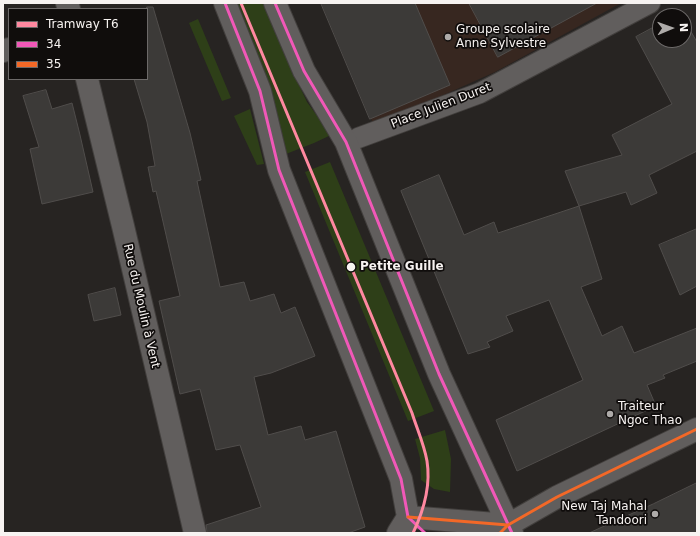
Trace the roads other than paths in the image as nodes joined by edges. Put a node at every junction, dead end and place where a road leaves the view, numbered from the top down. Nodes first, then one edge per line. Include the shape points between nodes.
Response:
1 (225, 3) edge
2 (275, 3) edge
3 (650, 3) edge
4 (87, 80) edge
5 (358, 138) dead end
6 (697, 429) edge
7 (403, 525) edge
8 (507, 530) edge
9 (195, 533) edge
10 (425, 533) edge

1 - 7 street via 260,91 279,170 401,479
2 - 8 street via 304,71 346,142 439,374
3 - 5 street, Place Julien Duret via 480,94
4 - 9 street, Rue du Moulin à Vent
6 - 8 street via 557,497
7 - 8 street
7 - 10 street

